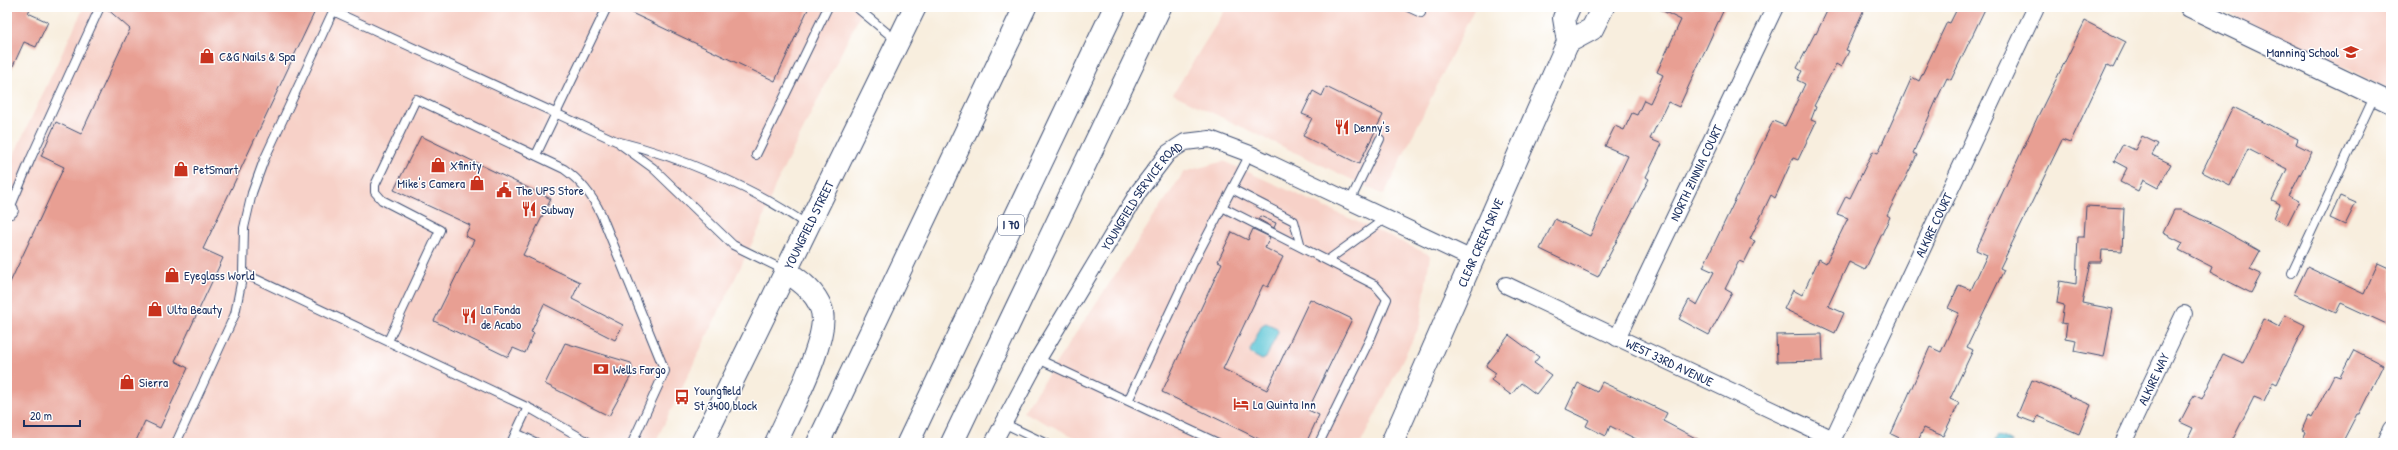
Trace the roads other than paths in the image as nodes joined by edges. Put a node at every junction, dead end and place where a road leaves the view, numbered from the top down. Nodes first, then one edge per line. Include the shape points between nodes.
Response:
1 (100, 7) edge
2 (607, 7) edge
3 (828, 7) edge
4 (856, 7) edge
5 (915, 7) edge
6 (1025, 7) edge
7 (1115, 7) edge
8 (1160, 7) edge
9 (1408, 7) edge
10 (1569, 7) edge
11 (1603, 7) edge
12 (1775, 7) edge
13 (2036, 7) edge
14 (2190, 7) edge
15 (334, 9) edge
16 (1421, 13) dead end
17 (898, 41) junction
18 (1568, 42) junction
19 (2383, 99) edge
20 (555, 113) junction
21 (1380, 139) dead end
22 (616, 141) junction
23 (1250, 154) junction
24 (536, 155) junction
25 (756, 155) dead end
26 (1232, 189) junction
27 (1350, 201) junction
28 (1222, 207) junction
29 (8, 212) edge
30 (1386, 218) junction
31 (808, 225) junction
32 (1301, 247) junction
33 (1328, 260) junction
34 (1474, 260) junction
35 (786, 271) junction
36 (243, 273) junction
37 (2292, 273) dead end
38 (1506, 285) dead end
39 (2184, 314) dead end
40 (1618, 338) junction
41 (388, 341) junction
42 (1038, 359) junction
43 (1128, 401) junction
44 (528, 408) junction
45 (1003, 423) junction
46 (2391, 430) edge
47 (516, 433) junction
48 (1832, 441) edge
49 (176, 443) edge
50 (511, 443) edge
51 (537, 443) edge
52 (590, 443) edge
53 (632, 443) edge
54 (702, 443) edge
55 (776, 443) edge
56 (818, 443) edge
57 (908, 443) edge
58 (952, 443) edge
59 (993, 443) edge
60 (1045, 443) edge
61 (1218, 443) edge
62 (1319, 443) edge
63 (1392, 443) edge
64 (2123, 443) edge
65 (2385, 443) edge

1 - 29 lane
2 - 20 lane
3 - 25 lane
4 - 17 lane
5 - 17 main road, YOUNGFIELD STREET
6 - 56 main road
7 - 57 main road, I 70
8 - 58 main road
9 - 16 lane
10 - 18 main road via 1564,18
11 - 18 main road via 1592,29
12 - 40 street, NORTH ZINNIA COURT
13 - 48 street, ALKIRE COURT
14 - 19 street
15 - 20 lane
15 - 36 lane via 256,181 244,228
17 - 31 main road, YOUNGFIELD STREET
18 - 34 main road, CLEAR CREEK DRIVE
19 - 37 lane
20 - 22 lane
20 - 24 lane
21 - 27 lane
22 - 31 lane via 668,156 776,203
22 - 35 lane via 653,168 732,245
23 - 26 lane
23 - 27 street, YOUNGFIELD SERVICE ROAD
23 - 42 street, YOUNGFIELD SERVICE ROAD via 1210,139 1185,142 1168,153 1139,191
24 - 41 lane via 416,99 375,185 375,192 382,200 440,230
24 - 53 lane via 574,176 596,203 665,371
26 - 28 lane
26 - 32 lane via 1294,221
27 - 30 street, YOUNGFIELD SERVICE ROAD
28 - 32 lane
28 - 43 lane
30 - 33 lane
30 - 34 street, YOUNGFIELD SERVICE ROAD
31 - 35 main road, YOUNGFIELD STREET
32 - 33 lane
33 - 62 lane via 1375,285 1387,299 1372,337
34 - 63 main road, CLEAR CREEK DRIVE
35 - 54 main road, YOUNGFIELD STREET
35 - 55 main road via 813,293 822,309 823,322 818,349
36 - 41 lane
36 - 49 lane via 236,314
38 - 40 street, WEST 33RD AVENUE
39 - 64 street, ALKIRE WAY
40 - 48 street, WEST 33RD AVENUE
41 - 44 lane
42 - 43 lane
42 - 45 street, YOUNGFIELD SERVICE ROAD
43 - 61 lane
44 - 47 lane
44 - 52 lane
45 - 59 street, YOUNGFIELD SERVICE ROAD
45 - 60 lane
46 - 65 street
47 - 50 lane
47 - 51 lane

